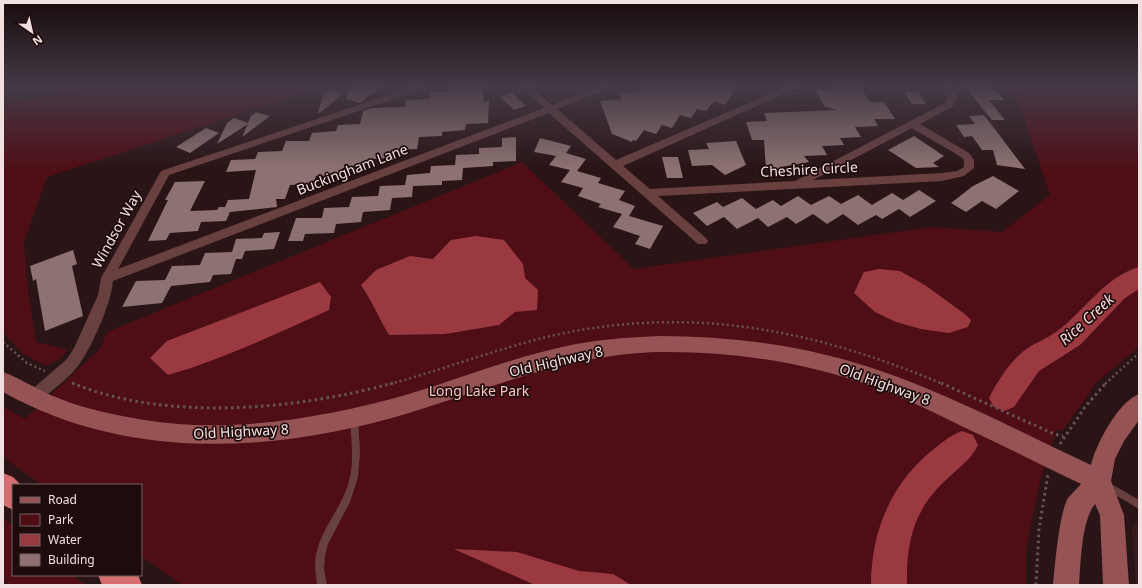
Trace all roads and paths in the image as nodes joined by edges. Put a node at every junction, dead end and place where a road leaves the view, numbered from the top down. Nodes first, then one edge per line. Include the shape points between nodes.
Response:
1 (339, 114) edge
2 (537, 114) edge
3 (557, 114) edge
4 (731, 114) edge
5 (931, 114) edge
6 (912, 124) junction
7 (615, 165) junction
8 (793, 185) junction
9 (647, 193) junction
10 (702, 241) dead end
11 (107, 278) junction
12 (3, 342) edge
13 (43, 370) dead end
14 (3, 381) edge
15 (34, 397) junction
16 (1139, 404) edge
17 (354, 418) junction
18 (1099, 481) junction
19 (3, 486) edge
20 (12, 495) edge
21 (1139, 505) edge
22 (114, 576) edge
23 (128, 585) edge
24 (322, 585) edge
25 (1066, 585) edge
26 (1116, 585) edge

1 - 11 street, Windsor Way via 165,173
2 - 11 street, Buckingham Lane
3 - 7 street
4 - 7 street
5 - 6 street
6 - 8 street
6 - 8 street, Cheshire Circle via 965,155 969,160 969,168 960,174 942,177
7 - 9 street
8 - 9 street, Cheshire Circle
9 - 10 street
11 - 15 street, Windsor Way via 105,295 80,351 72,363
12 - 13 path via 27,363
14 - 15 street, Old Highway 8
15 - 17 street, Old Highway 8 via 87,418 132,428 172,433 272,431
16 - 18 street via 1116,434 1104,458
17 - 18 street, Old Highway 8 via 545,361 593,350 630,345 722,345 778,352 880,380 932,401
17 - 24 lane via 355,475 347,499 322,548 318,564
18 - 21 lane
18 - 25 street via 1077,507
18 - 26 street via 1112,515
19 - 20 highway
22 - 23 highway

